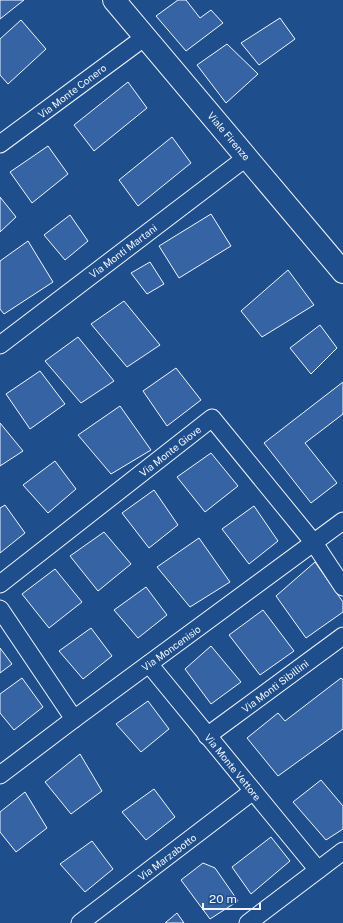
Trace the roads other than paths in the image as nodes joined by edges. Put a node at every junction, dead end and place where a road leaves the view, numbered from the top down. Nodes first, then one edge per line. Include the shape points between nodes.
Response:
1 (114, 0) edge
2 (145, 37) junction
3 (0, 144) edge
4 (246, 157) junction
5 (343, 272) edge
6 (0, 345) edge
7 (343, 521) edge
8 (314, 543) junction
9 (0, 584) edge
10 (343, 587) edge
11 (0, 609) edge
12 (343, 636) edge
13 (149, 664) junction
14 (74, 719) junction
15 (208, 736) junction
16 (0, 775) edge
17 (253, 791) junction
18 (343, 851) edge
19 (318, 870) junction
20 (80, 923) edge
21 (248, 923) edge

1 - 2 main road, Viale Firenze
2 - 3 street, Via Monte Conero
2 - 4 main road, Viale Firenze
4 - 5 main road, Viale Firenze
4 - 6 street, Via Monti Martani
7 - 8 street, Via Moncenisio
8 - 9 street, Via Monte Giove via 212,418
8 - 10 street
8 - 13 street, Via Moncenisio
11 - 14 street
12 - 15 street, Via Monti Sibillini
13 - 14 street, Via Moncenisio
13 - 15 street, Via Monte Vettore
14 - 16 street, Via Moncenisio
15 - 17 street, Via Monte Vettore
17 - 19 street, Via Monte Vettore
17 - 20 street, Via Marzabotto
18 - 19 street
19 - 21 street

